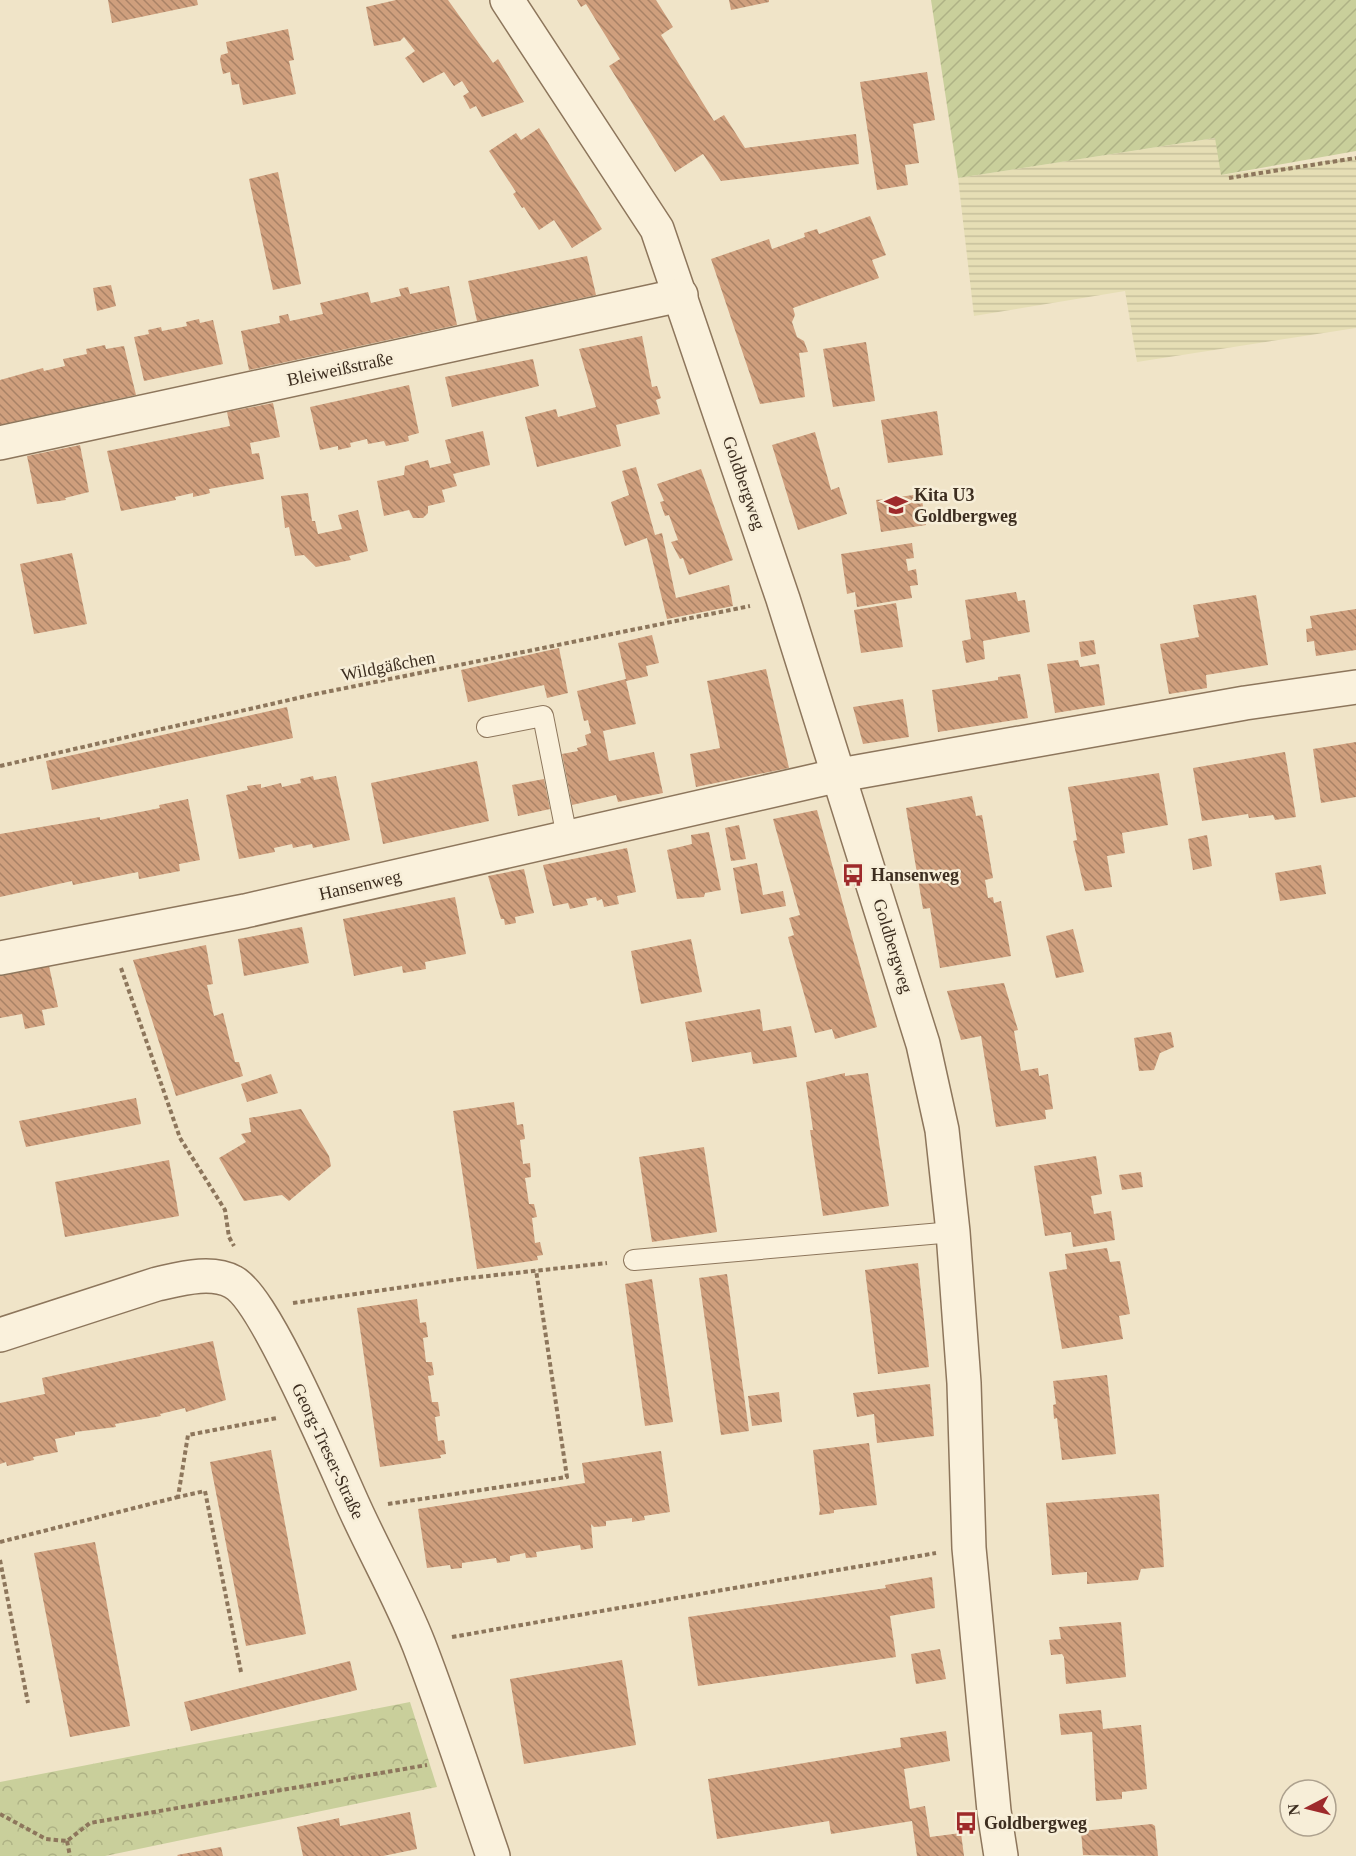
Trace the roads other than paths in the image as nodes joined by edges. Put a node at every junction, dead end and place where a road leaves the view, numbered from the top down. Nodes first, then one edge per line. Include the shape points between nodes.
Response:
1 (507, 0) edge
2 (681, 295) junction
3 (0, 443) edge
4 (1356, 687) edge
5 (487, 727) dead end
6 (840, 775) junction
7 (567, 837) junction
8 (0, 958) edge
9 (953, 1232) junction
10 (634, 1260) road end
11 (0, 1335) edge
12 (493, 1856) edge
13 (1001, 1856) edge

1 - 2 street, Goldbergweg via 657,229
2 - 3 street, Bleiweißstraße
2 - 6 street, Goldbergweg
4 - 6 street, Hansenweg
5 - 7 lane via 543,716
6 - 7 street, Hansenweg
6 - 9 street, Goldbergweg via 923,1044 942,1130
7 - 8 street, Hansenweg via 244,911
9 - 10 lane
9 - 13 street, Goldbergweg via 964,1383 969,1548
11 - 12 street, Georg-Treser-Straße via 157,1284 218,1277 234,1282 258,1309 310,1411 418,1643

